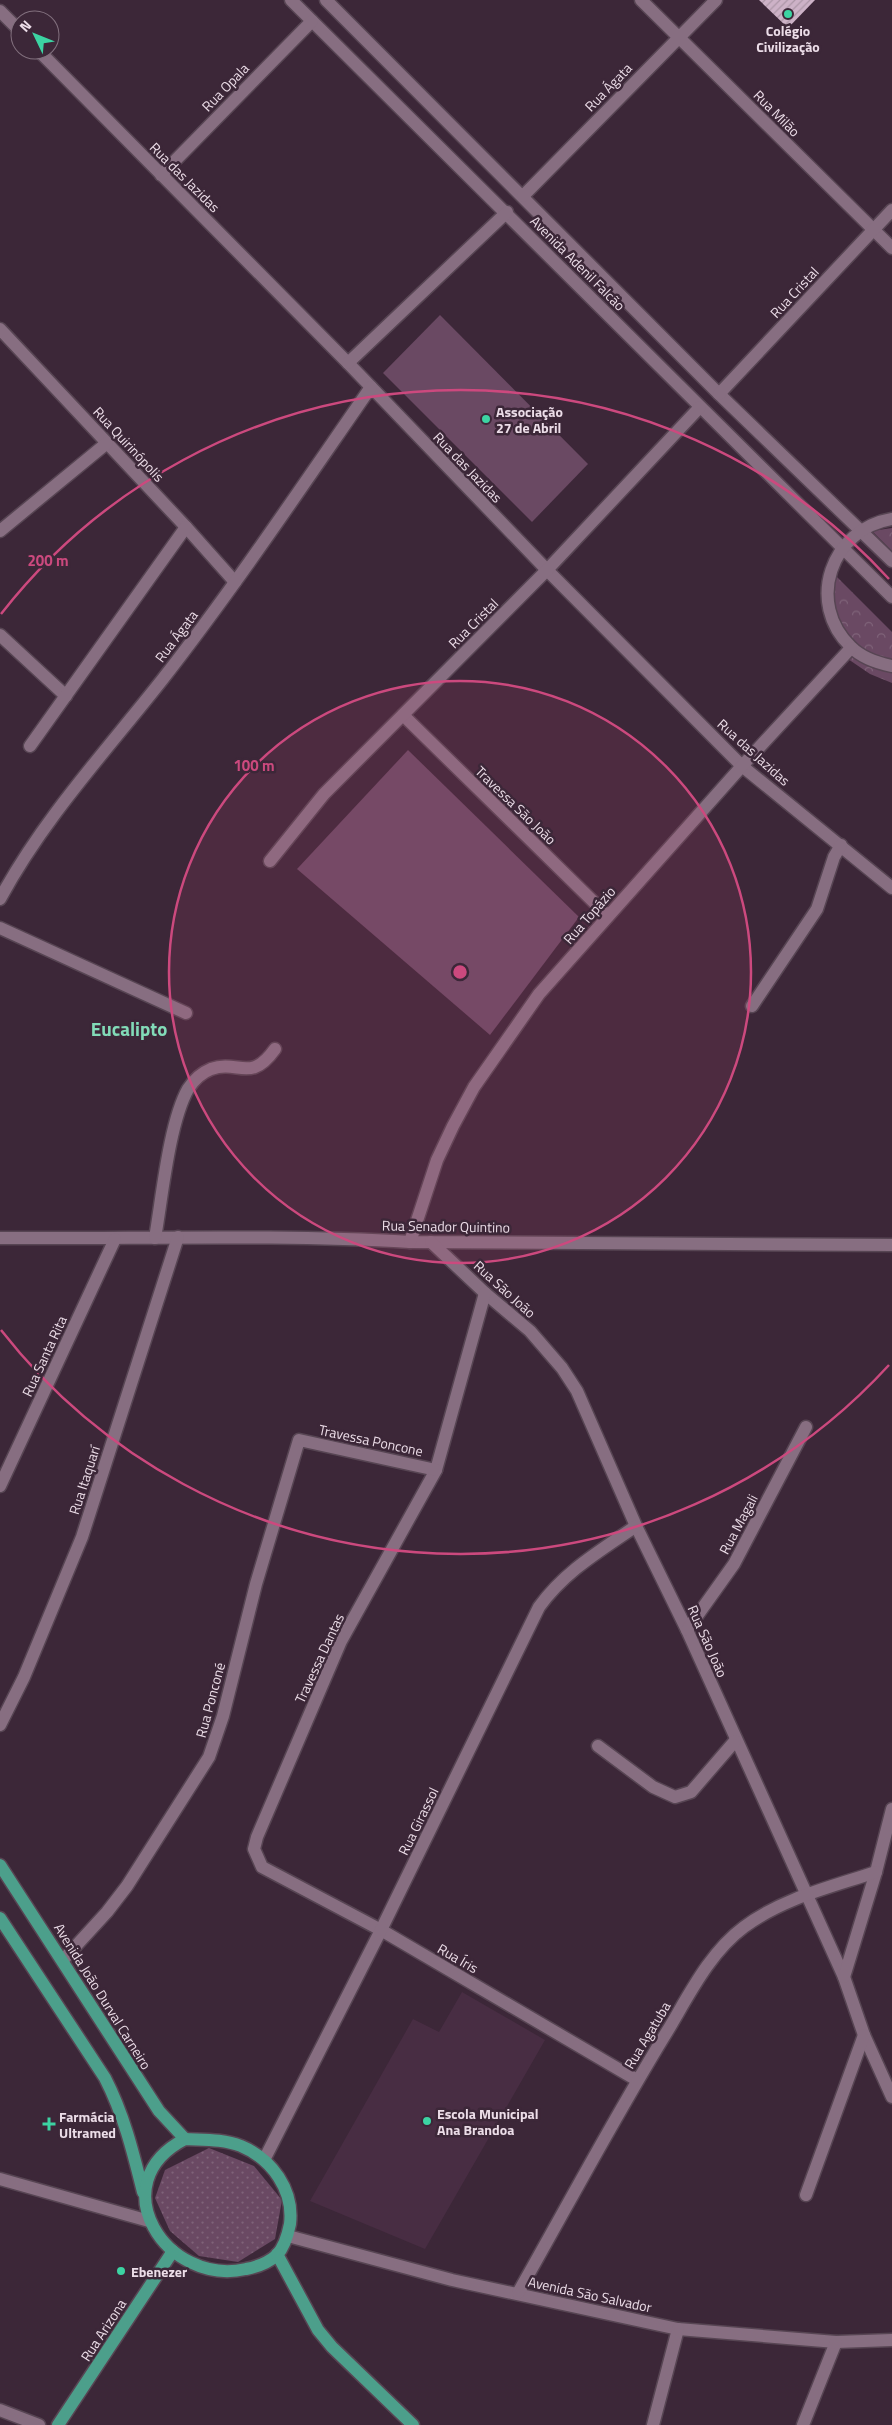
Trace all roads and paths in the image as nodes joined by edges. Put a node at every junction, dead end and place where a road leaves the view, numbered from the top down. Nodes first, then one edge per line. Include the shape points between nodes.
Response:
1 (291, 0) edge
2 (641, 0) edge
3 (716, 0) edge
4 (330, 1) edge
5 (0, 11) edge
6 (10, 21) edge
7 (312, 21) junction
8 (679, 36) junction
9 (48, 60) edge
10 (460, 134) junction
11 (444, 149) junction
12 (161, 174) junction
13 (523, 196) junction
14 (892, 210) edge
15 (507, 212) junction
16 (873, 229) junction
17 (892, 248) edge
18 (0, 329) edge
19 (348, 363) junction
20 (371, 387) junction
21 (719, 394) junction
22 (700, 407) junction
23 (107, 443) junction
24 (892, 519) edge
25 (186, 526) junction
26 (0, 531) edge
27 (859, 531) junction
28 (842, 548) junction
29 (892, 561) edge
30 (547, 570) junction
31 (235, 582) junction
32 (892, 597) edge
33 (0, 635) edge
34 (851, 648) junction
35 (892, 666) edge
36 (66, 696) junction
37 (403, 716) junction
38 (30, 746) dead end
39 (742, 766) junction
40 (841, 845) junction
41 (270, 861) dead end
42 (892, 888) edge
43 (0, 899) edge
44 (608, 916) junction
45 (0, 928) edge
46 (752, 1006) dead end
47 (186, 1013) dead end
48 (274, 1049) dead end
49 (0, 1238) edge
50 (155, 1238) junction
51 (178, 1238) junction
52 (115, 1239) junction
53 (410, 1242) junction
54 (431, 1242) junction
55 (892, 1245) edge
56 (485, 1293) junction
57 (806, 1427) dead end
58 (299, 1440) joint
59 (436, 1470) junction
60 (0, 1486) edge
61 (636, 1526) junction
62 (687, 1630) junction
63 (0, 1725) edge
64 (735, 1741) junction
65 (598, 1746) dead end
66 (892, 1809) edge
67 (0, 1865) edge
68 (262, 1867) joint
69 (876, 1872) junction
70 (807, 1895) junction
71 (0, 1918) edge
72 (381, 1930) junction
73 (63, 1960) junction
74 (844, 1977) junction
75 (864, 2035) junction
76 (638, 2080) junction
77 (892, 2097) edge
78 (185, 2139) junction
79 (264, 2160) junction
80 (1, 2178) edge
81 (144, 2194) junction
82 (806, 2195) dead end
83 (149, 2221) junction
84 (288, 2236) junction
85 (173, 2251) junction
86 (277, 2254) junction
87 (518, 2293) junction
88 (678, 2329) junction
89 (892, 2340) edge
90 (836, 2342) junction
91 (0, 2410) edge
92 (39, 2425) edge
93 (58, 2425) edge
94 (413, 2425) edge
95 (653, 2425) edge
96 (803, 2425) edge

1 - 7 street, Avenida Adenil Falcão
2 - 8 street, Rua Milão
3 - 8 street, Rua Ágata
4 - 10 street, Avenida Adenil Falcão
5 - 6 street
7 - 11 street, Avenida Adenil Falcão
7 - 12 street, Rua Opala
8 - 13 street, Rua Ágata
8 - 16 street, Rua Milão
9 - 12 street, Rua das Jazidas
10 - 11 street
10 - 13 street, Avenida Adenil Falcão
11 - 15 street, Avenida Adenil Falcão
12 - 19 street, Rua das Jazidas
13 - 21 street, Avenida Adenil Falcão
14 - 16 street, Rua Cristal
15 - 19 street
15 - 22 street, Avenida Adenil Falcão
16 - 17 street, Rua Milão
16 - 21 street, Rua Cristal
18 - 23 street, Rua Quirinópolis
19 - 20 street, Rua das Jazidas
20 - 30 street, Rua das Jazidas
20 - 31 street, Rua Ágata
21 - 27 street, Avenida Adenil Falcão
22 - 28 street, Avenida Adenil Falcão
22 - 30 street, Rua Cristal
23 - 25 street, Rua Quirinópolis
23 - 26 street
24 - 27 street via 879,521
25 - 31 street, Rua Quirinópolis
25 - 36 street
27 - 28 street
27 - 29 street, Avenida Adenil Falcão
28 - 32 street, Avenida Adenil Falcão
28 - 34 street via 830,572 827,600 834,626
30 - 37 street, Rua Cristal
30 - 39 street, Rua das Jazidas
31 - 43 street, Rua Ágata via 33,844
33 - 36 street
34 - 35 street via 872,662
34 - 39 street, Rua Topázio
36 - 38 street
37 - 41 street, Rua Cristal via 324,794
37 - 44 street, Travessa São João
39 - 40 street, Rua das Jazidas
39 - 44 street, Rua Topázio
40 - 42 street, Rua das Jazidas
40 - 46 street via 817,909
44 - 53 street, Rua Topázio via 539,994 474,1087 437,1160
45 - 47 street
48 - 50 street via 261,1065 252,1068 213,1068 204,1072 188,1090 173,1138
49 - 52 street, Rua Senador Quintino
50 - 51 street, Rua Senador Quintino
50 - 52 street, Rua Senador Quintino
51 - 53 street, Rua Senador Quintino
51 - 63 street, Rua Itaquarí via 82,1537 24,1677
52 - 60 street, Rua Santa Rita
53 - 54 street, Rua Senador Quintino
54 - 55 street, Rua Senador Quintino
54 - 56 street, Rua São João
56 - 59 street, Travessa Dantas
56 - 61 street, Rua São João via 530,1331 572,1383
57 - 62 street, Rua Magali via 734,1564
58 - 59 street, Travessa Poncone
58 - 73 street, Rua Ponconé via 256,1584 223,1716 208,1757 127,1886
59 - 68 street, Travessa Dantas via 341,1641 257,1837 254,1849
61 - 62 street, Rua São João
61 - 72 street, Rua Girassol via 572,1570 553,1587 539,1607
62 - 64 street, Rua São João
64 - 65 street via 691,1792 675,1797 652,1787
64 - 70 street, Rua São João
66 - 69 street
67 - 73 main road, Avenida João Durval Carneiro
68 - 72 street, Rua Íris
69 - 70 street, Rua Agatuba
69 - 74 street
70 - 74 street, Rua São João
70 - 76 street, Rua Agatuba via 772,1909 742,1928 722,1949 702,1974
71 - 81 main road via 106,2078 130,2139
72 - 76 street, Rua Íris
72 - 79 street, Rua Girassol
73 - 78 main road, Avenida João Durval Carneiro via 159,2111
74 - 75 street, Rua São João
75 - 77 street, Rua São João
75 - 82 street
76 - 87 street, Rua Agatuba
78 - 79 main road via 220,2140 241,2146
78 - 81 main road via 164,2153 151,2169
79 - 84 main road via 284,2185 292,2209
80 - 83 street
81 - 83 main road
83 - 85 main road via 157,2236
84 - 86 main road
84 - 87 street, Avenida São Salvador via 452,2280
85 - 86 main road via 190,2263 211,2270 233,2272 258,2266
85 - 93 main road, Rua Arizona
86 - 94 main road via 318,2330
87 - 88 street, Avenida São Salvador
88 - 90 street, Avenida São Salvador
88 - 95 street
89 - 90 street, Avenida São Salvador
90 - 96 street
91 - 92 street

